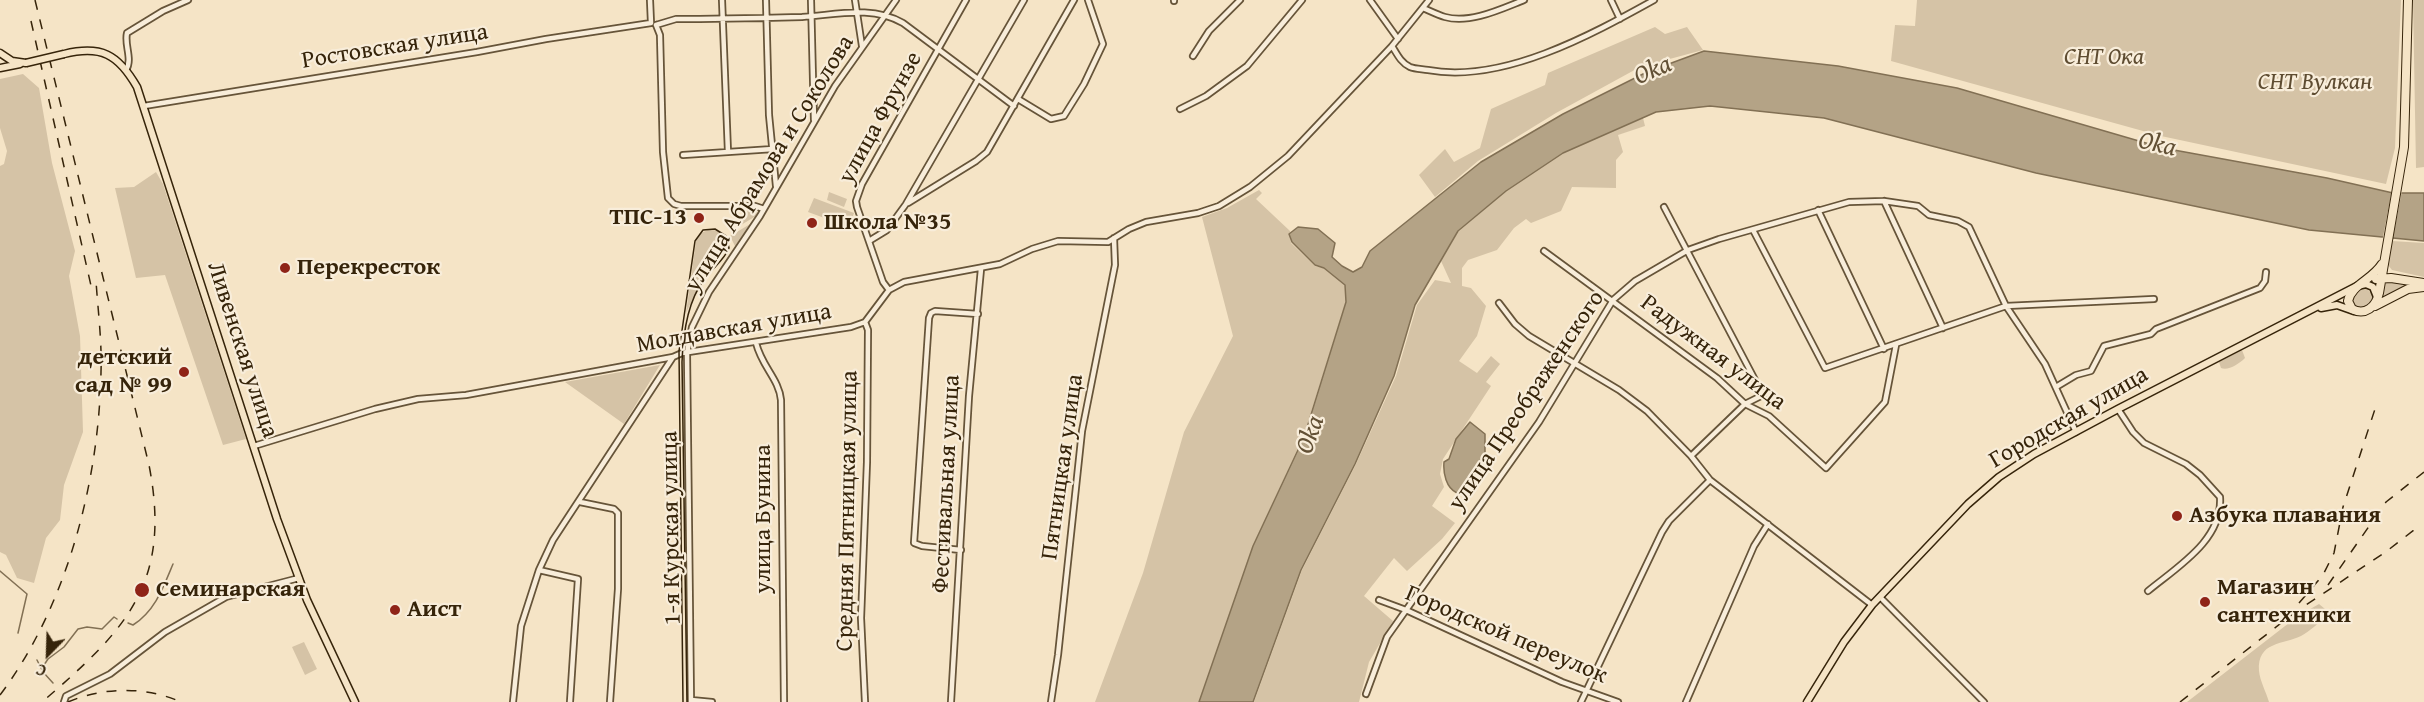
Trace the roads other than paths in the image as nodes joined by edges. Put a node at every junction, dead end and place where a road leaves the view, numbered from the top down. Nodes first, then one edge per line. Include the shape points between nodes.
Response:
1 (188, 0) edge
2 (650, 0) edge
3 (722, 0) edge
4 (766, 0) edge
5 (811, 0) edge
6 (855, 0) edge
7 (896, 0) edge
8 (966, 0) edge
9 (1024, 0) edge
10 (1074, 0) edge
11 (1088, 0) edge
12 (1240, 0) edge
13 (1302, 0) edge
14 (1370, 0) edge
15 (1429, 0) edge
16 (1524, 0) edge
17 (1611, 0) edge
18 (1654, 0) edge
19 (2408, 0) edge
20 (1423, 8) junction
21 (856, 11) junction
22 (812, 16) junction
23 (767, 17) junction
24 (886, 17) junction
25 (722, 19) junction
26 (1620, 19) junction
27 (653, 24) junction
28 (1398, 39) junction
29 (862, 46) junction
30 (1392, 46) junction
31 (939, 51) junction
32 (0, 54) edge
33 (1193, 56) dead end
34 (26, 63) junction
35 (0, 67) edge
36 (126, 70) junction
37 (978, 79) junction
38 (1018, 99) junction
39 (144, 106) junction
40 (1014, 106) junction
41 (1180, 109) dead end
42 (814, 122) junction
43 (773, 149) junction
44 (728, 152) junction
45 (683, 155) dead end
46 (776, 186) junction
47 (1884, 201) junction
48 (906, 204) junction
49 (1664, 207) dead end
50 (764, 209) junction
51 (1818, 210) junction
52 (1753, 230) junction
53 (1114, 238) junction
54 (869, 241) junction
55 (1688, 250) junction
56 (1544, 251) dead end
57 (2383, 262) junction
58 (981, 268) junction
59 (2266, 272) dead end
60 (2380, 278) junction
61 (2403, 279) junction
62 (2366, 282) junction
63 (2424, 285) edge
64 (2357, 286) junction
65 (888, 290) junction
66 (2378, 298) junction
67 (2154, 299) dead end
68 (1613, 300) junction
69 (1498, 303) dead end
70 (2006, 306) junction
71 (2371, 309) junction
72 (2312, 311) junction
73 (2355, 311) junction
74 (978, 314) junction
75 (865, 322) junction
76 (1943, 328) junction
77 (756, 343) junction
78 (1896, 345) junction
79 (1884, 349) junction
80 (687, 353) junction
81 (673, 357) junction
82 (1577, 363) junction
83 (2056, 387) junction
84 (1745, 404) junction
85 (2118, 409) junction
86 (2076, 432) junction
87 (254, 446) junction
88 (1691, 456) junction
89 (1710, 480) junction
90 (580, 501) junction
91 (1768, 524) junction
92 (961, 550) junction
93 (539, 570) junction
94 (299, 578) junction
95 (2148, 591) dead end
96 (1880, 597) junction
97 (1379, 600) dead end
98 (1872, 605) junction
99 (1406, 610) junction
100 (1586, 691) junction
101 (1366, 694) dead end
102 (691, 701) edge
103 (64, 702) edge
104 (355, 702) edge
105 (513, 702) edge
106 (570, 702) edge
107 (610, 702) edge
108 (712, 702) edge
109 (784, 702) edge
110 (865, 702) edge
111 (951, 702) edge
112 (1051, 702) edge
113 (1581, 702) edge
114 (1618, 702) edge
115 (1686, 702) edge
116 (1807, 702) edge
117 (1984, 702) edge

1 - 36 street via 127,33
2 - 27 street
3 - 25 street
4 - 23 street
5 - 22 street
6 - 21 street
7 - 24 street, улица Абрамова и Соколова
8 - 31 street, улица Фрунзе
9 - 37 street
10 - 38 street
11 - 38 street via 1103,44 1064,116 1051,119
12 - 33 street via 1209,31
13 - 41 street via 1247,66 1206,96
14 - 28 street
15 - 20 street
16 - 20 street via 1462,19
17 - 26 street
18 - 26 street
19 - 57 highway via 2405,136
20 - 28 street
21 - 22 street, Ростовская улица
21 - 24 street, Ростовская улица
21 - 29 street
22 - 23 street, Ростовская улица
22 - 42 street
23 - 25 street, Ростовская улица
23 - 43 street
24 - 29 street, улица Абрамова и Соколова
24 - 31 street, Ростовская улица via 903,23
25 - 27 street, Ростовская улица via 676,19
25 - 44 street
26 - 30 street via 1537,57 1482,71 1440,73 1410,67
27 - 39 street, Ростовская улица
27 - 50 street via 660,35 664,163 671,202 681,206
28 - 30 street
29 - 42 street, улица Абрамова и Соколова
30 - 53 street via 1288,156 1250,187 1219,206 1146,222
31 - 37 street, Ростовская улица
31 - 54 street, улица Фрунзе via 862,184 856,201
32 - 34 main road
32 - 35 main road
34 - 35 main road, Ливенская улица
34 - 36 main road, Ливенская улица, bridge via 89,50 104,52
36 - 39 main road, Ливенская улица
37 - 40 street, Ростовская улица
37 - 48 street
38 - 40 street
39 - 87 main road, Ливенская улица
40 - 48 street via 987,152
42 - 46 street, улица Абрамова и Соколова
43 - 44 street
43 - 46 street
44 - 45 street
46 - 50 street, улица Абрамова и Соколова
47 - 51 street, улица Преображенского via 1849,202
47 - 70 street, улица Преображенского via 1918,206 1929,215 1969,227
47 - 76 street
48 - 54 street via 887,230
49 - 55 street
50 - 80 street, улица Абрамова и Соколова via 710,292 692,327
51 - 52 street, улица Преображенского
51 - 79 street
52 - 55 street, улица Преображенского
52 - 79 street via 1825,368
53 - 58 street via 1100,243 1058,241
53 - 112 street, Пятницкая улица via 1115,265 1082,431
54 - 65 street, улица Фрунзе
55 - 68 street, улица Преображенского via 1635,281
55 - 84 street via 1763,395
56 - 68 street, Радужная улица
57 - 60 highway
57 - 61 highway via 2385,272
57 - 62 highway
58 - 65 street via 904,282
58 - 74 street, Фестивальная улица
59 - 83 street via 2260,288 2151,334 2104,346 2091,371
60 - 61 highway
60 - 62 highway
60 - 66 highway
61 - 63 highway
62 - 64 highway
63 - 71 highway via 2403,291
64 - 66 main road via 2373,287
64 - 72 main road, Городская улица
64 - 73 highway via 2348,301
65 - 75 street, Молдавская улица
66 - 71 highway
67 - 70 street
68 - 82 street, улица Преображенского
68 - 84 street, Радужная улица via 1717,378
69 - 82 street via 1529,336
70 - 76 street
70 - 83 street
71 - 73 highway
72 - 73 main road via 2337,305
72 - 85 main road, Городская улица
74 - 92 street, Фестивальная улица via 969,396
74 - 92 street via 935,311 929,318 914,543
75 - 77 street, Молдавская улица
75 - 110 street, Средняя Пятницкая улица via 867,462 861,618
76 - 78 street
77 - 80 street, Молдавская улица
77 - 109 street, улица Бунина via 781,400
78 - 79 street
78 - 84 street, Радужная улица via 1885,402 1826,468 1768,416
80 - 81 street, Молдавская улица
80 - 102 street, 1-я Курская улица
81 - 87 street, Молдавская улица via 466,395 418,399
81 - 90 street
82 - 88 street via 1647,411
82 - 99 street, улица Преображенского
83 - 86 street
84 - 88 street
85 - 86 main road, Городская улица
85 - 95 street via 2144,443 2186,464 2220,497 2210,535
86 - 96 main road, Городская улица via 1999,477
87 - 94 main road, Ливенская улица
88 - 89 street
89 - 91 street
89 - 100 street via 1662,532
90 - 93 street via 553,540
90 - 107 street via 618,513 618,589
91 - 98 street
91 - 115 street
92 - 111 street, Фестивальная улица
93 - 105 street via 521,626
93 - 106 street via 578,579
94 - 103 street via 226,597 165,632 110,674 66,696
94 - 104 main road, Ливенская улица
96 - 98 main road, Городская улица
96 - 117 street
97 - 99 street, Городской переулок
98 - 116 main road, Городская улица
99 - 100 street, Городской переулок
99 - 101 street, улица Преображенского via 1387,637
100 - 113 street
100 - 114 street, Городской переулок
102 - 108 street

